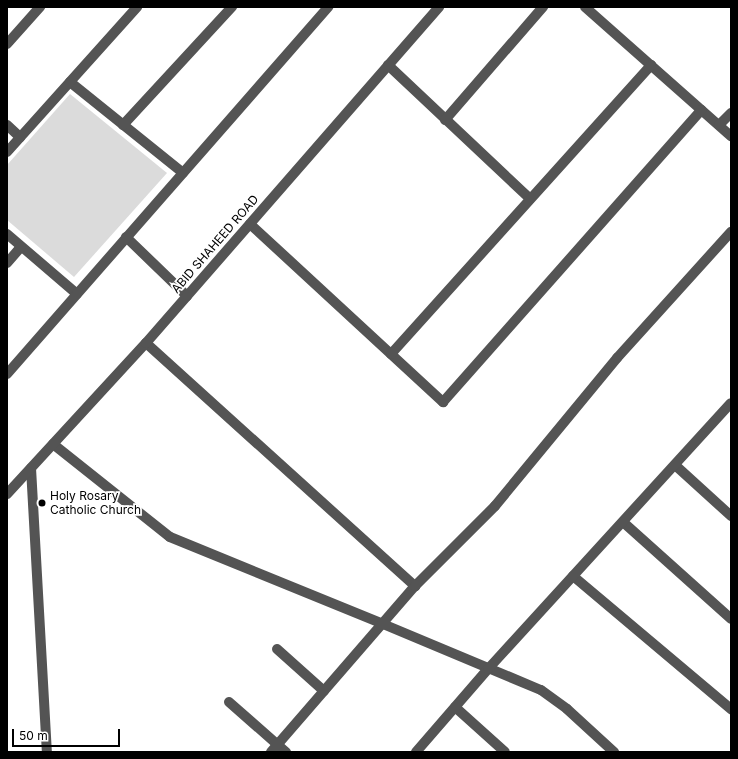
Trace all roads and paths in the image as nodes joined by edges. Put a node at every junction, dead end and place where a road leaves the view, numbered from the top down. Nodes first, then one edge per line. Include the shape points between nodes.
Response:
1 (40, 7) edge
2 (137, 7) edge
3 (232, 7) edge
4 (328, 7) edge
5 (439, 7) edge
6 (543, 7) edge
7 (585, 7) edge
8 (7, 44) edge
9 (388, 65) junction
10 (651, 65) junction
11 (70, 82) junction
12 (701, 110) junction
13 (731, 113) edge
14 (446, 120) junction
15 (7, 125) edge
16 (123, 125) junction
17 (719, 125) junction
18 (731, 136) edge
19 (20, 137) junction
20 (7, 152) edge
21 (182, 173) junction
22 (530, 199) junction
23 (250, 224) junction
24 (731, 232) edge
25 (7, 234) edge
26 (126, 237) junction
27 (21, 247) junction
28 (7, 263) edge
29 (77, 294) junction
30 (187, 296) junction
31 (146, 343) junction
32 (391, 354) junction
33 (7, 374) edge
34 (731, 403) edge
35 (53, 444) junction
36 (675, 465) junction
37 (31, 468) junction
38 (7, 494) edge
39 (731, 516) edge
40 (622, 522) junction
41 (573, 576) junction
42 (415, 586) junction
43 (731, 619) edge
44 (383, 624) junction
45 (277, 648) dead end
46 (488, 669) junction
47 (324, 691) junction
48 (229, 702) dead end
49 (455, 707) junction
50 (731, 709) edge
51 (274, 748) edge
52 (47, 752) edge
53 (286, 752) edge
54 (416, 752) edge
55 (505, 752) edge
56 (614, 752) edge

1 - 8 street
2 - 11 street
3 - 16 street
4 - 21 street
5 - 9 street, ABID SHAHEED ROAD
6 - 14 street
7 - 10 street
9 - 14 street
9 - 23 street, ABID SHAHEED ROAD
10 - 12 street
10 - 22 street
11 - 16 street
11 - 19 street
12 - 17 street
12 - 32 street via 443,402
13 - 17 street
14 - 22 street
15 - 19 street
16 - 21 street
17 - 18 street
19 - 20 street
21 - 26 street
22 - 32 street
23 - 30 street, ABID SHAHEED ROAD
23 - 32 street
24 - 42 street via 617,358 495,506
25 - 27 street
26 - 29 street
26 - 30 street
27 - 28 street
27 - 29 street
29 - 33 street
30 - 31 street, ABID SHAHEED ROAD
31 - 35 street, ABID SHAHEED ROAD
31 - 42 street
34 - 36 street
35 - 37 street, ABID SHAHEED ROAD
35 - 44 street via 170,537
36 - 39 street
36 - 40 street
37 - 38 street, ABID SHAHEED ROAD
37 - 52 street
40 - 41 street
40 - 43 street
41 - 46 street
41 - 50 street
42 - 44 street
44 - 46 street
44 - 47 street
45 - 47 street
46 - 49 street
46 - 56 street via 541,690 568,709
47 - 51 street
48 - 51 street
49 - 54 street
49 - 55 street
51 - 53 street

